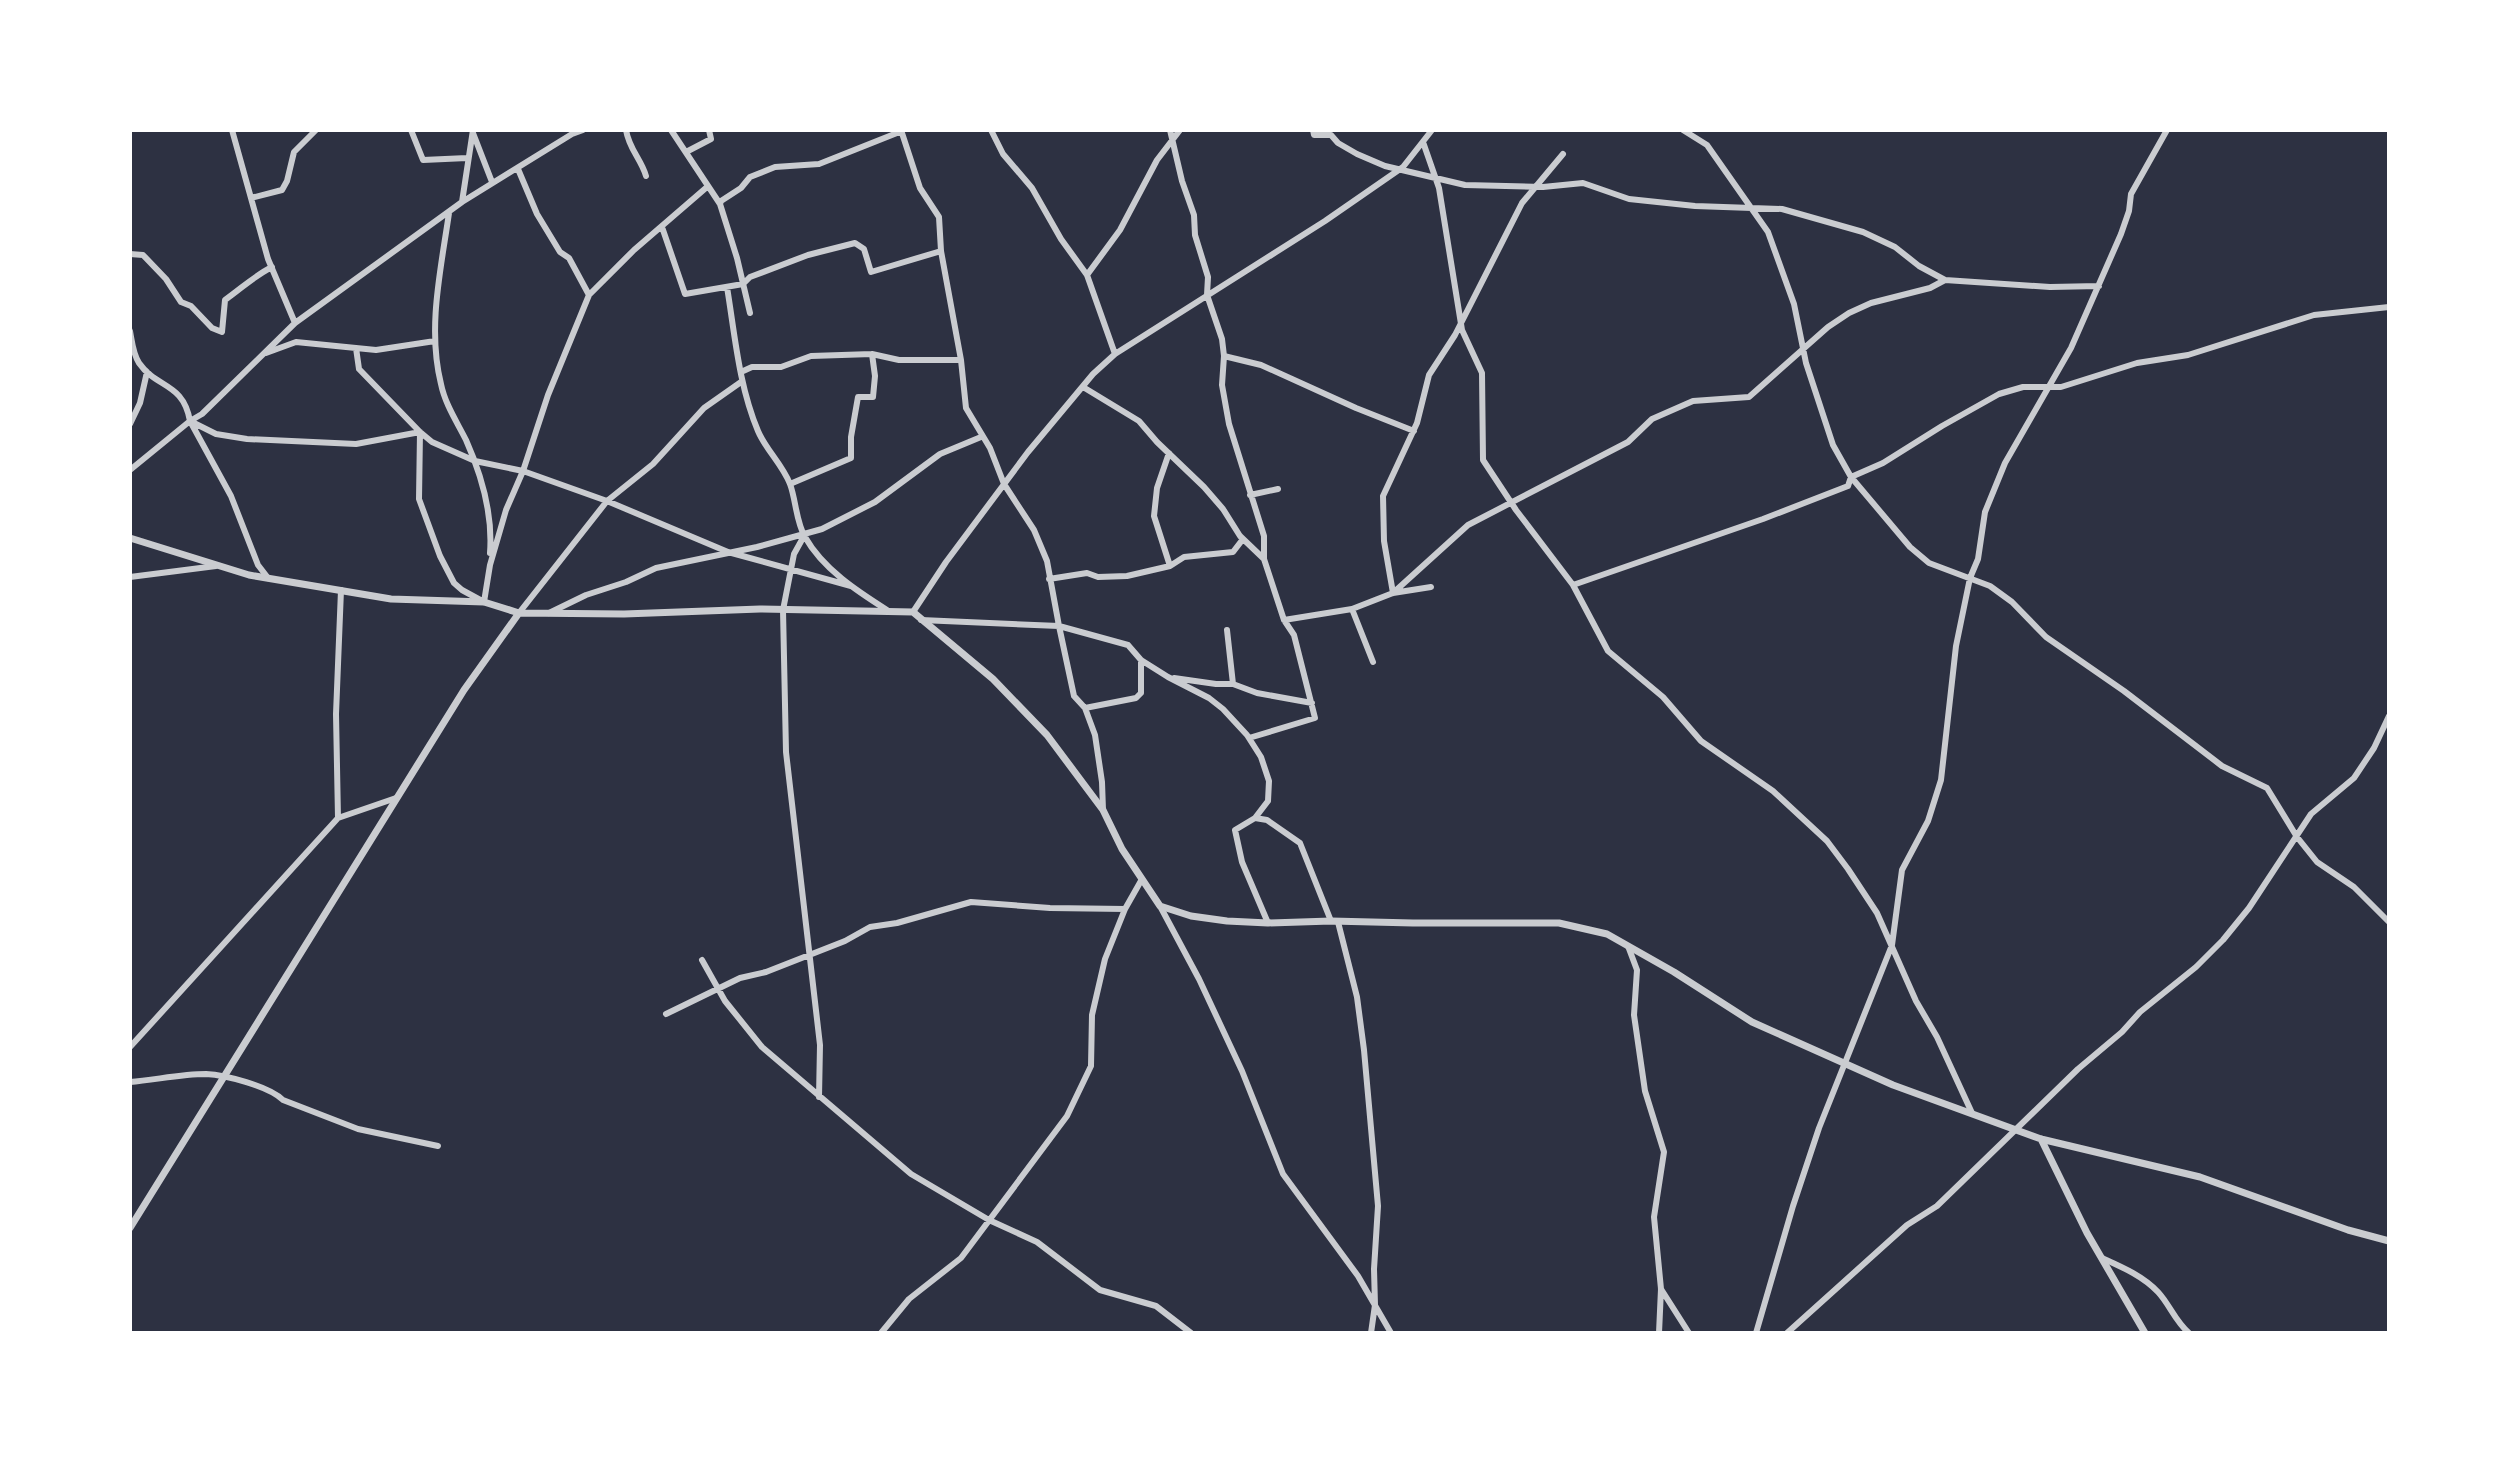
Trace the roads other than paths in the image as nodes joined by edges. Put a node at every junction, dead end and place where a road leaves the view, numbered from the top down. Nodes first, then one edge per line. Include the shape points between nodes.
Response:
1 (232, 130) edge
2 (316, 130) edge
3 (411, 130) edge
4 (583, 130) edge
5 (626, 130) edge
6 (671, 130) edge
7 (709, 130) edge
8 (991, 130) edge
9 (1170, 130) edge
10 (1180, 130) edge
11 (1313, 130) edge
12 (1432, 130) edge
13 (1683, 130) edge
14 (2167, 130) edge
15 (473, 131) edge
16 (902, 131) edge
17 (1173, 139) junction
18 (1423, 142) junction
19 (686, 152) junction
20 (1563, 154) dead end
21 (467, 158) junction
22 (518, 169) junction
23 (1398, 170) junction
24 (646, 176) dead end
25 (1436, 179) junction
26 (492, 182) junction
27 (707, 187) junction
28 (1537, 187) junction
29 (251, 198) junction
30 (462, 202) junction
31 (720, 204) junction
32 (1751, 207) junction
33 (449, 213) junction
34 (662, 227) junction
35 (941, 251) junction
36 (130, 254) edge
37 (272, 267) junction
38 (1087, 275) junction
39 (1945, 280) junction
40 (743, 284) junction
41 (2099, 286) junction
42 (727, 287) junction
43 (589, 295) junction
44 (1207, 295) junction
45 (2389, 307) edge
46 (750, 313) dead end
47 (295, 323) junction
48 (1460, 324) junction
49 (130, 331) edge
50 (435, 341) junction
51 (356, 348) junction
52 (1803, 349) junction
53 (266, 353) junction
54 (872, 354) junction
55 (1115, 354) junction
56 (1224, 356) junction
57 (961, 360) junction
58 (147, 372) junction
59 (741, 372) junction
60 (741, 382) junction
61 (1083, 387) junction
62 (2049, 388) junction
63 (140, 403) junction
64 (130, 406) edge
65 (190, 421) junction
66 (130, 424) edge
67 (1414, 431) junction
68 (420, 432) junction
69 (981, 437) junction
70 (1169, 453) junction
71 (475, 461) junction
72 (130, 470) edge
73 (523, 471) junction
74 (1851, 477) junction
75 (790, 484) junction
76 (1004, 484) junction
77 (1278, 489) dead end
78 (1250, 495) junction
79 (607, 501) junction
80 (1512, 503) junction
81 (804, 536) junction
82 (130, 538) edge
83 (1243, 539) junction
84 (728, 552) junction
85 (1264, 559) junction
86 (490, 565) junction
87 (216, 566) junction
88 (1170, 566) junction
89 (790, 569) junction
90 (130, 577) edge
91 (268, 578) junction
92 (1970, 578) junction
93 (1049, 579) junction
94 (1573, 585) junction
95 (851, 586) junction
96 (1431, 587) dead end
97 (341, 590) junction
98 (1393, 593) junction
99 (484, 602) junction
100 (1352, 609) junction
101 (783, 610) junction
102 (887, 610) junction
103 (913, 612) junction
104 (519, 613) junction
105 (549, 613) junction
106 (921, 620) junction
107 (1284, 620) junction
108 (1059, 626) junction
109 (1227, 630) dead end
110 (1141, 660) junction
111 (1373, 662) dead end
112 (1168, 677) junction
113 (1233, 684) junction
114 (1312, 703) junction
115 (1085, 708) junction
116 (2389, 716) edge
117 (1249, 738) junction
118 (396, 798) junction
119 (1103, 810) junction
120 (338, 818) junction
121 (1255, 818) junction
122 (2297, 837) junction
123 (1142, 879) junction
124 (1160, 906) junction
125 (1125, 909) junction
126 (1335, 921) junction
127 (2389, 922) edge
128 (1268, 923) junction
129 (1892, 945) junction
130 (1628, 946) junction
131 (809, 955) junction
132 (702, 960) dead end
133 (717, 989) junction
134 (666, 1014) dead end
135 (130, 1047) edge
136 (1845, 1063) junction
137 (225, 1078) junction
138 (130, 1082) edge
139 (819, 1097) junction
140 (1972, 1114) junction
141 (2017, 1130) junction
142 (2041, 1139) junction
143 (438, 1146) dead end
144 (989, 1220) junction
145 (130, 1228) edge
146 (2389, 1241) edge
147 (2102, 1258) junction
148 (1661, 1289) junction
149 (1375, 1305) junction
150 (881, 1333) edge
151 (1191, 1333) edge
152 (1371, 1333) edge
153 (1391, 1333) edge
154 (1659, 1333) edge
155 (1689, 1333) edge
156 (1756, 1333) edge
157 (1787, 1333) edge
158 (2145, 1333) edge
159 (2189, 1333) edge

1 - 29 street
2 - 29 street via 294,152 282,190
3 - 21 street via 423,160
4 - 22 street
5 - 24 street
6 - 19 street
7 - 19 street via 711,139
8 - 38 street
9 - 17 street
10 - 17 street
11 - 23 street via 1314,135 1331,135 1357,154
12 - 18 street
13 - 32 street via 1707,145
14 - 41 street via 2131,194
15 - 21 street
15 - 26 street
16 - 31 street via 819,164 775,167 750,177
16 - 35 street via 920,188 939,217
17 - 38 street
17 - 44 street via 1208,277
18 - 23 street
18 - 25 street
19 - 27 street
20 - 28 street
21 - 30 street
22 - 26 street
22 - 43 street via 537,214
23 - 25 street
23 - 44 street
25 - 28 street
25 - 48 street
26 - 30 street
27 - 31 street
27 - 34 street
28 - 32 street via 1583,183 1629,199
28 - 48 street via 1522,203
29 - 37 street
30 - 33 street
31 - 40 street
32 - 39 street via 1782,209 1863,232
32 - 52 street via 1768,232 1794,304
33 - 47 street
33 - 50 street
34 - 42 street via 685,294
34 - 43 street
35 - 40 street via 871,272 864,249 855,243 808,255
35 - 57 street
36 - 37 street via 143,255 181,302 222,332 225,300
37 - 47 street
38 - 55 street
39 - 41 street
39 - 52 street via 1849,313
40 - 42 street
40 - 46 street
41 - 62 street
42 - 59 street
43 - 73 street
44 - 55 street
44 - 56 street
45 - 62 street via 2314,315 2188,355
47 - 53 street
48 - 67 street via 1429,375
48 - 80 street via 1482,373 1483,460
49 - 58 street via 134,354
50 - 51 street
50 - 71 street via 442,388
51 - 53 street via 296,342
51 - 68 street via 359,369
52 - 74 street via 1833,445
52 - 80 street via 1749,397 1693,401 1652,419 1628,442
53 - 65 street
54 - 57 street via 899,360
54 - 59 street via 811,356 781,367
54 - 75 street via 873,397 858,397 851,458
55 - 61 street
56 - 67 street via 1261,365
56 - 78 street via 1222,385 1229,424
57 - 69 street via 966,408
58 - 63 street
58 - 65 street via 180,393
59 - 60 street
60 - 75 street via 763,441
60 - 79 street via 704,408 653,464
61 - 70 street via 1139,421
61 - 76 street
62 - 74 street via 2023,387 1999,394
62 - 92 street via 2005,463 1985,512
63 - 64 street
63 - 66 street
65 - 68 street via 216,434 247,439 356,444
65 - 72 street
65 - 91 street
67 - 98 street via 1383,496
68 - 71 street
68 - 99 street via 419,499 440,556 454,583
69 - 76 street
69 - 81 street via 940,454 875,502
70 - 83 street via 1223,509
70 - 88 street via 1154,516
71 - 73 street
71 - 86 street via 489,514
73 - 79 street
73 - 86 street
74 - 92 street via 1910,547 1929,563
74 - 94 street via 1848,486 1822,498
75 - 81 street
76 - 93 street via 1034,530
76 - 103 street
77 - 78 street
78 - 85 street via 1264,536
79 - 84 street
79 - 104 street
80 - 94 street
80 - 98 street via 1468,525
81 - 84 street
81 - 89 street
81 - 95 street
82 - 87 street
83 - 85 street
83 - 88 street via 1233,552 1184,557
84 - 89 street
84 - 105 street via 656,568
85 - 107 street
86 - 99 street
87 - 90 street
87 - 91 street
88 - 93 street via 1127,576 1087,573
89 - 95 street
89 - 101 street
91 - 97 street
92 - 122 street via 2012,602 2046,637 2222,766 2267,788
92 - 129 street via 1950,684 1941,780 1928,821 1902,870
93 - 108 street
94 - 129 street via 1608,651 1663,697 1701,741 1773,791 1827,841 1865,891
95 - 102 street
96 - 98 street
97 - 99 street via 391,599
97 - 120 street
98 - 100 street
99 - 104 street
100 - 107 street
100 - 111 street
101 - 102 street
101 - 105 street
101 - 131 street via 786,752
102 - 103 street
103 - 106 street
104 - 105 street
104 - 118 street
106 - 108 street
106 - 119 street via 993,679 1047,735
107 - 114 street via 1294,635
108 - 110 street via 1128,645
108 - 115 street via 1074,696
109 - 113 street
110 - 112 street
110 - 115 street via 1141,693 1136,698
112 - 113 street
112 - 117 street via 1209,698
113 - 114 street
114 - 117 street via 1315,718
115 - 119 street via 1098,749
116 - 122 street via 2354,778 2311,814
117 - 121 street via 1269,781 1268,801
118 - 120 street
118 - 137 street
119 - 123 street
120 - 135 street
121 - 126 street via 1267,820 1300,843
121 - 128 street via 1235,830 1242,862
122 - 127 street via 2317,862 2354,887
122 - 141 street via 2223,940
123 - 124 street
123 - 125 street
124 - 128 street via 1191,916
124 - 149 street via 1242,1071 1283,1174
125 - 131 street via 971,902 870,927
125 - 144 street via 1105,959 1092,1015 1091,1066 1067,1116
126 - 128 street
126 - 130 street via 1559,923 1607,934
126 - 149 street via 1357,997 1364,1050 1378,1206
129 - 136 street
129 - 140 street
130 - 136 street via 1752,1022
130 - 148 street via 1637,970 1634,1015 1645,1091 1664,1152 1654,1217
131 - 133 street
131 - 139 street via 820,1045
132 - 133 street
133 - 134 street
133 - 139 street via 762,1047
136 - 140 street
136 - 156 street via 1793,1206
137 - 138 street via 207,1074
137 - 143 street via 358,1129
137 - 145 street
139 - 144 street via 911,1174
140 - 141 street
141 - 142 street
141 - 157 street via 1937,1206 1907,1225
142 - 146 street via 2216,1181
142 - 147 street
144 - 150 street via 961,1258 909,1299
144 - 151 street via 1037,1242 1100,1290 1156,1306
147 - 158 street
147 - 159 street via 2159,1293
148 - 154 street
148 - 155 street
149 - 152 street
149 - 153 street

